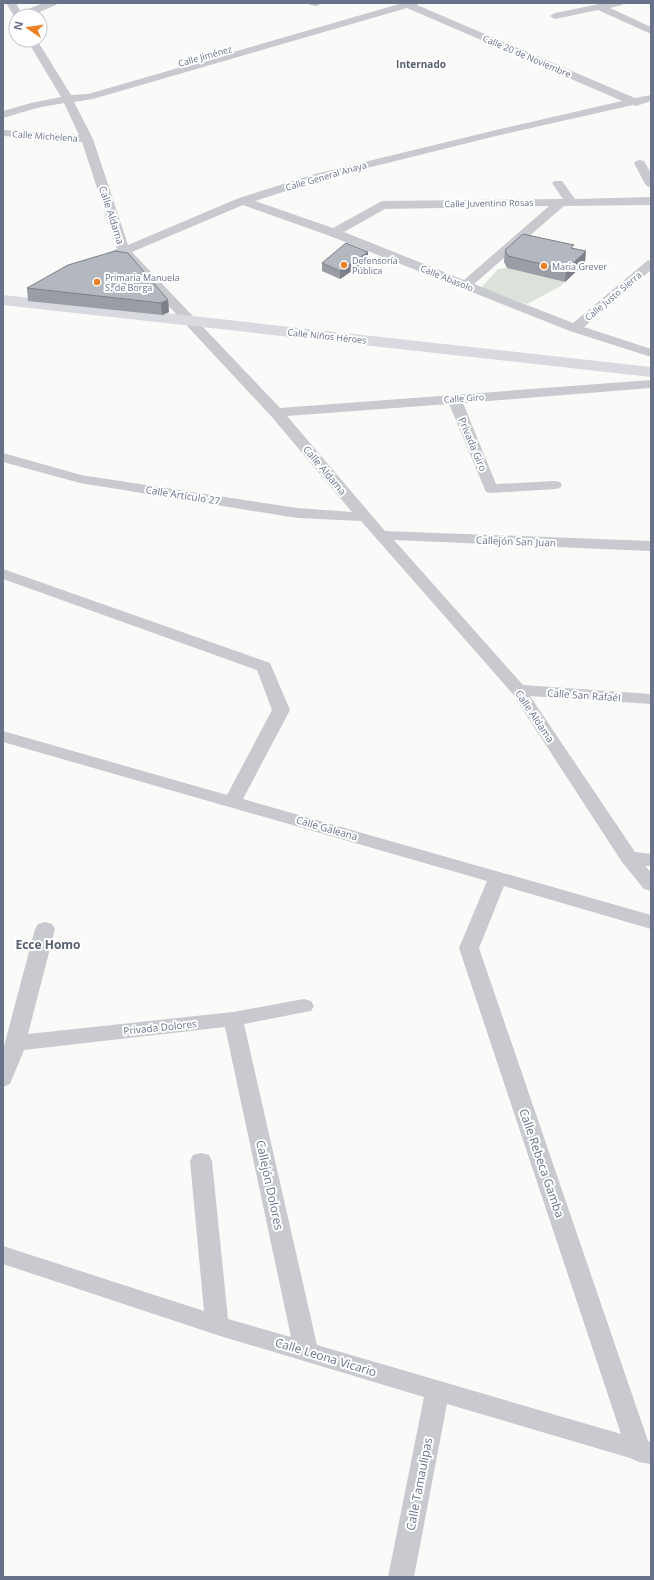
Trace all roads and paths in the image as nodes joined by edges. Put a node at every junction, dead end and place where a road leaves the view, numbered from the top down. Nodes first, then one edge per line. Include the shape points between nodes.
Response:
1 (52, 3) edge
2 (618, 3) edge
3 (409, 4) edge
4 (600, 7) junction
5 (40, 8) edge
6 (555, 16) dead end
7 (651, 31) edge
8 (37, 48) edge
9 (67, 98) junction
10 (651, 98) edge
11 (634, 102) junction
12 (651, 110) edge
13 (3, 115) edge
14 (3, 134) edge
15 (87, 139) junction
16 (640, 163) dead end
17 (558, 183) dead end
18 (651, 184) edge
19 (651, 200) edge
20 (243, 201) junction
21 (566, 202) junction
22 (334, 233) junction
23 (124, 251) junction
24 (102, 259) edge
25 (651, 264) edge
26 (464, 285) junction
27 (36, 290) edge
28 (11, 301) edge
29 (189, 320) junction
30 (575, 328) junction
31 (651, 353) edge
32 (650, 383) edge
33 (454, 399) junction
34 (276, 413) junction
35 (3, 457) edge
36 (555, 486) dead end
37 (365, 517) junction
38 (381, 535) junction
39 (651, 546) edge
40 (3, 574) edge
41 (518, 690) junction
42 (651, 699) edge
43 (3, 736) edge
44 (233, 801) junction
45 (629, 858) junction
46 (651, 860) edge
47 (498, 878) junction
48 (651, 885) edge
49 (651, 922) edge
50 (45, 929) dead end
51 (304, 1006) dead end
52 (233, 1020) junction
53 (16, 1043) junction
54 (3, 1078) edge
55 (201, 1161) dead end
56 (3, 1255) edge
57 (217, 1325) junction
58 (306, 1351) junction
59 (437, 1391) junction
60 (645, 1452) edge
61 (401, 1577) edge

1 - 5 street
2 - 4 street
3 - 9 street, Calle Jiménez via 89,97
3 - 11 street, Calle 20 de Noviembre
4 - 6 street
4 - 7 street
8 - 9 street, Calle Aldama
9 - 13 street, Calle Jiménez via 28,106
9 - 15 street, Calle Aldama
10 - 11 street, Calle General Anaya
11 - 12 street, Calle 20 de Noviembre
11 - 20 street, Calle General Anaya via 319,176
14 - 15 street, Calle Michelena
15 - 23 street, Calle Aldama
16 - 18 street
17 - 21 street
19 - 21 street, Calle Juventino Rosas
20 - 22 street, Calle Abasolo
20 - 23 street, Calle General Anaya
21 - 22 street, Calle Juventino Rosas via 382,205
21 - 26 street
22 - 26 street, Calle Abasolo
23 - 24 street, Calle General Anaya
23 - 29 street, Calle Aldama
25 - 30 street, Calle Justo Sierra
26 - 30 street, Calle Abasolo
27 - 28 street
28 - 29 street, Calle Niños Héroes
29 - 32 street, Calle Niños Héroes
29 - 34 street, Calle Aldama
30 - 31 street, Calle Abasolo
32 - 33 street, Calle Giro
33 - 34 street, Calle Giro
33 - 36 street, Privada Giro via 491,489
34 - 37 street, Calle Aldama
35 - 37 street, Calle Artículo 27 via 80,479 297,513
37 - 38 street, Calle Aldama
38 - 39 street, Callejón San Juan
38 - 41 street, Calle Aldama
40 - 44 street via 264,667 281,710
41 - 42 street, Calle San Rafaél
41 - 45 street, Calle Aldama
43 - 44 street, Calle Galeana
44 - 47 street, Calle Galeana
45 - 46 street
45 - 48 street, Calle Aldama
47 - 49 street, Calle Galeana
47 - 60 street, Calle Rebeca Gamba via 469,948
50 - 53 street
51 - 52 street, Privada Dolores
52 - 53 street, Privada Dolores
52 - 58 street, Callejón Dolores
53 - 54 street
55 - 57 street
56 - 57 street, Calle Leona Vicario
57 - 58 street, Calle Leona Vicario
58 - 59 street, Calle Leona Vicario
59 - 60 street, Calle Leona Vicario
59 - 61 street, Calle Tamaulipas

